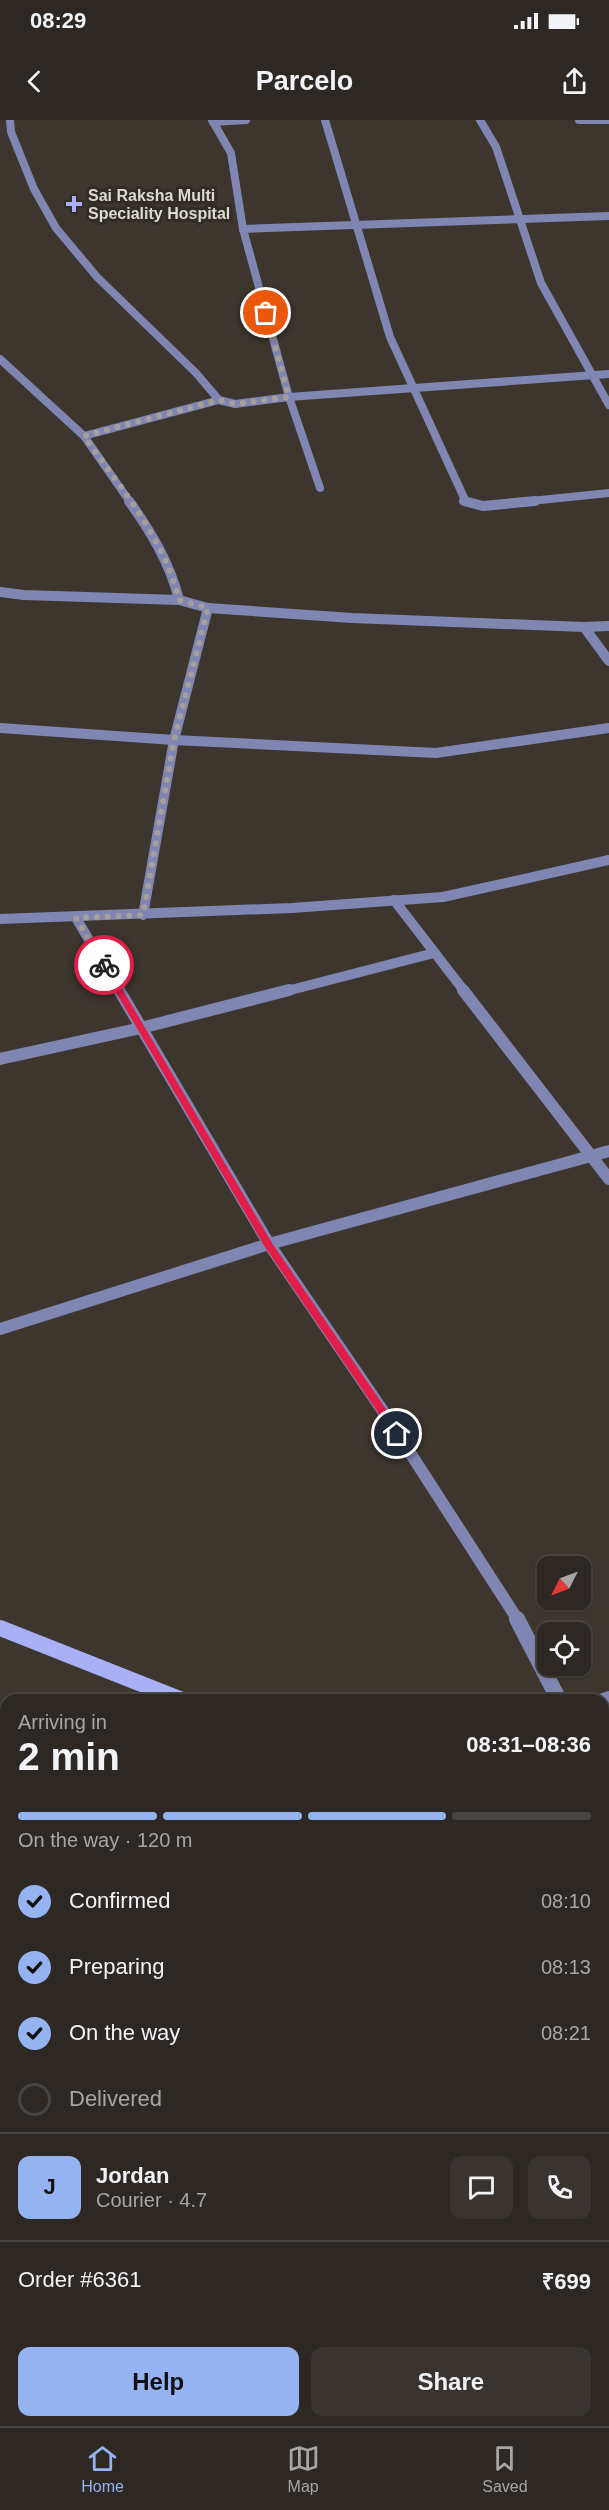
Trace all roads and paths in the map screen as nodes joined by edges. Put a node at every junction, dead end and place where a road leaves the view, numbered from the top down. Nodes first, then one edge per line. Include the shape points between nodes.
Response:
1 (10, 120) edge
2 (246, 120) edge
3 (325, 120) edge
4 (480, 120) edge
5 (579, 120) edge
6 (609, 120) edge
7 (213, 121) edge
8 (609, 216) edge
9 (522, 219) junction
10 (355, 225) junction
11 (243, 229) junction
12 (0, 359) edge
13 (609, 374) edge
14 (593, 375) junction
15 (414, 390) junction
16 (289, 397) junction
17 (219, 400) junction
18 (609, 405) edge
19 (84, 436) junction
20 (321, 488) dead end
21 (609, 493) edge
22 (0, 592) edge
23 (179, 600) junction
24 (208, 608) junction
25 (609, 626) edge
26 (584, 627) junction
27 (609, 661) edge
28 (0, 728) edge
29 (609, 728) edge
30 (174, 740) junction
31 (609, 860) edge
32 (394, 900) junction
33 (143, 915) junction
34 (76, 918) junction
35 (0, 919) edge
36 (434, 953) junction
37 (141, 1028) junction
38 (0, 1059) edge
39 (609, 1150) edge
40 (591, 1156) junction
41 (609, 1179) edge
42 (269, 1244) junction
43 (0, 1329) edge
44 (0, 1628) edge
45 (167, 1694) edge
46 (556, 1694) edge

1 - 17 street via 34,189 56,228 97,277
2 - 7 street
3 - 10 street
4 - 9 street via 496,147
5 - 6 street
7 - 11 street via 231,153
8 - 9 street
9 - 10 street
9 - 14 street via 541,283
10 - 11 street
10 - 15 street via 390,337
11 - 16 street
12 - 19 street
13 - 14 street
14 - 15 street
14 - 18 street
15 - 16 street
15 - 21 street via 465,502 483,506
16 - 17 street via 235,404
16 - 20 street
17 - 19 street
19 - 23 street via 152,533 174,579
22 - 23 street
23 - 24 street
24 - 26 street
24 - 30 street
25 - 26 street
26 - 27 street
28 - 30 street
29 - 30 street via 436,753
30 - 33 street
31 - 32 street via 443,897
32 - 33 street
32 - 36 street
33 - 34 street
34 - 35 street
34 - 37 street
36 - 37 street
36 - 40 street
37 - 38 street
37 - 42 street
39 - 40 street
40 - 41 street
40 - 42 street
42 - 43 street
42 - 46 street via 524,1628
44 - 45 street

